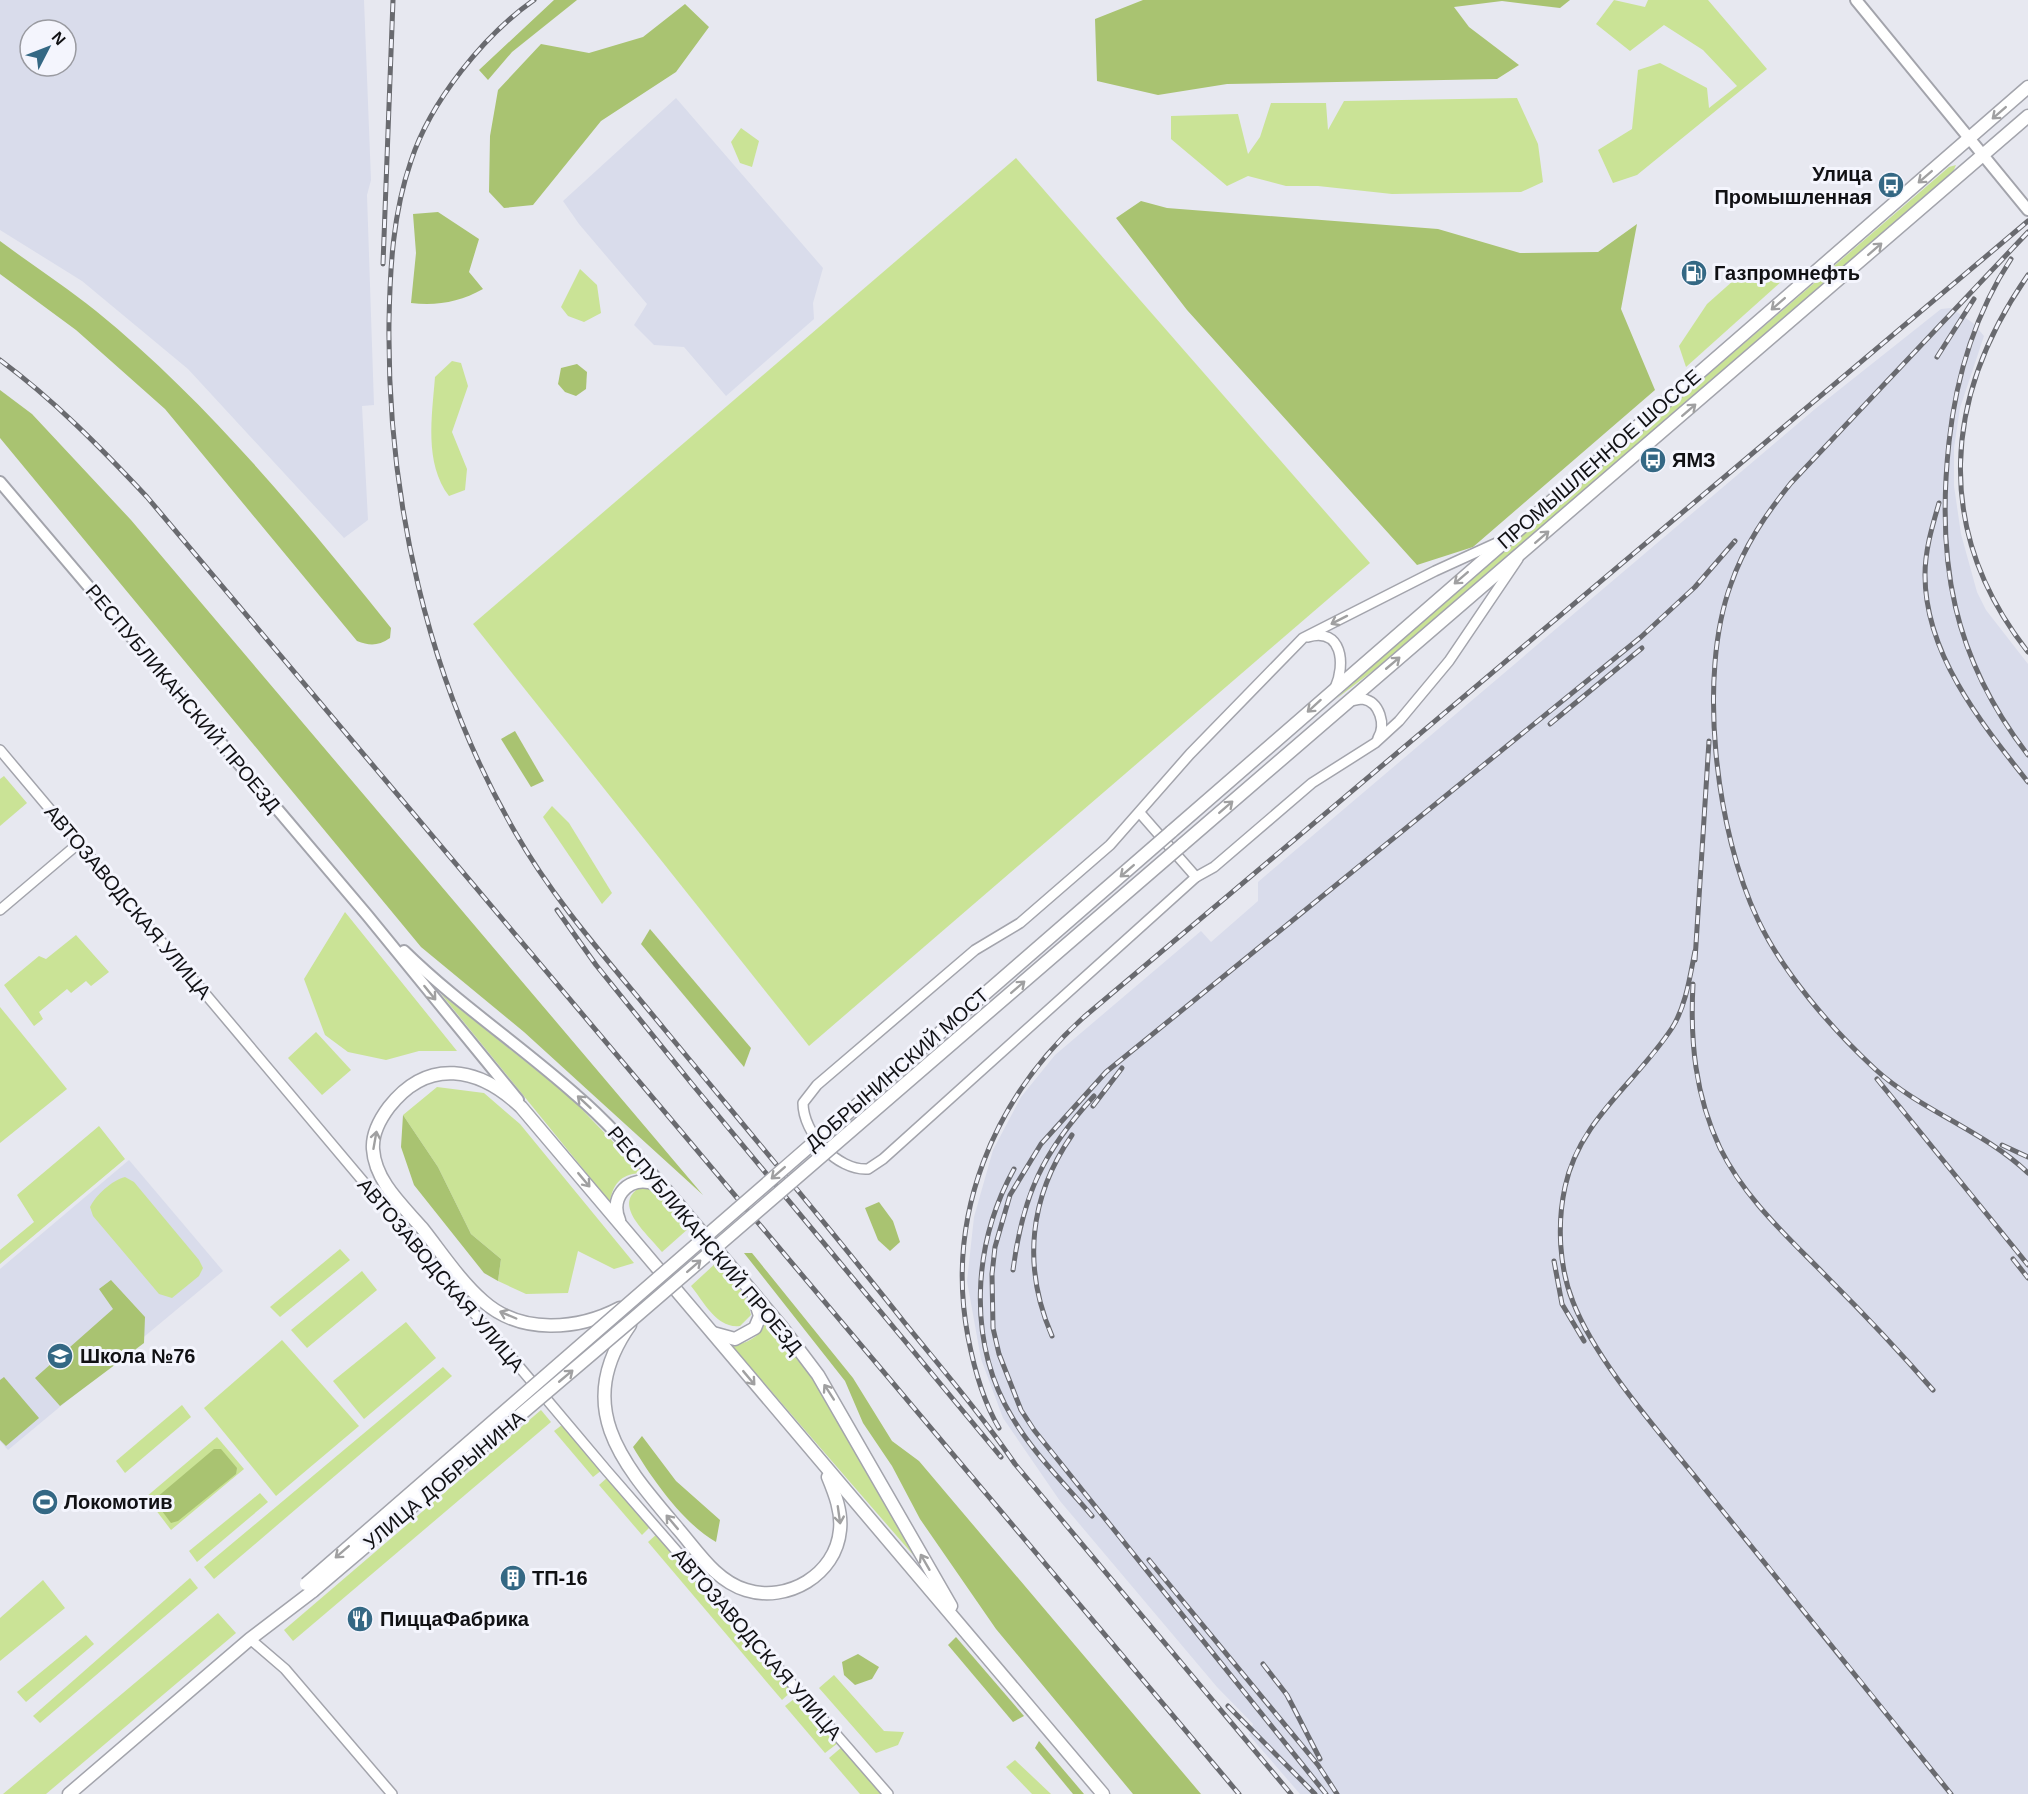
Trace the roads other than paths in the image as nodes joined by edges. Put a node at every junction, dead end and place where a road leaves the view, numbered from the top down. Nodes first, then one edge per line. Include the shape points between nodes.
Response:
1 (1856, 0) edge
2 (2028, 87) edge
3 (2028, 116) edge
4 (1970, 139) junction
5 (1983, 155) junction
6 (2028, 210) edge
7 (0, 482) edge
8 (1505, 540) junction
9 (1521, 555) junction
10 (1303, 638) junction
11 (1335, 688) junction
12 (1348, 701) junction
13 (1375, 743) junction
14 (0, 750) edge
15 (1140, 813) junction
16 (1171, 832) joint
17 (79, 843) junction
18 (1182, 845) joint
19 (1196, 877) junction
20 (0, 910) edge
21 (367, 915) junction
22 (533, 1119) junction
23 (667, 1191) junction
24 (622, 1226) junction
25 (749, 1288) junction
26 (624, 1306) junction
27 (634, 1318) junction
28 (712, 1333) junction
29 (818, 1461) junction
30 (310, 1587) junction
31 (964, 1631) junction
32 (250, 1639) junction
33 (69, 1794) edge
34 (392, 1794) edge
35 (888, 1794) edge
36 (1103, 1794) edge

1 - 4 street
2 -> 4 main road, ПРОМЫШЛЕННОЕ ШОССЕ
3 - 5 main road, ПРОМЫШЛЕННОЕ ШОССЕ
4 - 5 street
4 -> 8 main road, ПРОМЫШЛЕННОЕ ШОССЕ
5 - 6 street
9 -> 5 main road, ПРОМЫШЛЕННОЕ ШОССЕ
7 - 21 street, РЕСПУБЛИКАНСКИЙ ПРОЕЗД
8 -> 10 street via 1435,570
8 -> 11 main road, ПРОМЫШЛЕННОЕ ШОССЕ
12 -> 9 main road, ПРОМЫШЛЕННОЕ ШОССЕ
9 - 13 street via 1449,661 1399,721
10 - 11 street via 1323,637 1338,648 1342,673
10 - 15 street via 1190,754
11 -> 16 main road, ПРОМЫШЛЕННОЕ ШОССЕ
12 - 13 street via 1363,699 1375,706 1382,718 1382,731
18 -> 12 main road, ПРОМЫШЛЕННОЕ ШОССЕ
13 - 19 street via 1312,783 1214,867
14 - 17 street, АВТОЗАВОДСКАЯ УЛИЦА
15 - 19 street
15 - 19 street via 1110,845 1020,922 975,951 818,1085 803,1103 806,1123 813,1133 849,1167 860,1170 875,1165
16 -> 26 main road, ДОБРЫНИНСКИЙ МОСТ, bridge
17 - 20 street
17 - 35 street, АВТОЗАВОДСКАЯ УЛИЦА via 608,1472
27 -> 18 main road, ДОБРЫНИНСКИЙ МОСТ, bridge
21 -> 22 street, РЕСПУБЛИКАНСКИЙ ПРОЕЗД
23 -> 21 street, РЕСПУБЛИКАНСКИЙ ПРОЕЗД via 621,1137 583,1101 428,974
22 -> 24 main road, РЕСПУБЛИКАНСКИЙ ПРОЕЗД
26 -> 22 main road via 578,1324 531,1323 504,1315 483,1301 377,1171 372,1147 379,1123 393,1103 420,1080 446,1072 472,1075 498,1087
23 - 24 main road via 652,1182 630,1184 617,1201 616,1212
23 - 25 main road, РЕСПУБЛИКАНСКИЙ ПРОЕЗД
24 - 28 main road, РЕСПУБЛИКАНСКИЙ ПРОЕЗД
25 - 28 main road via 760,1316 754,1328 735,1339
31 -> 25 main road, РЕСПУБЛИКАНСКИЙ ПРОЕЗД via 835,1402
26 -> 30 main road, УЛИЦА ДОБРЫНИНА, bridge
29 -> 27 main road via 840,1515 835,1550 826,1565 795,1589 762,1594 730,1583 710,1566 638,1482 611,1437 605,1391 615,1352
30 -> 27 main road, УЛИЦА ДОБРЫНИНА, bridge
28 -> 29 main road, РЕСПУБЛИКАНСКИЙ ПРОЕЗД
29 - 31 main road, РЕСПУБЛИКАНСКИЙ ПРОЕЗД
30 - 32 main road, УЛИЦА ДОБРЫНИНА
31 - 36 main road, РЕСПУБЛИКАНСКИЙ ПРОЕЗД
32 - 33 main road, УЛИЦА ДОБРЫНИНА
32 - 34 street via 285,1669

